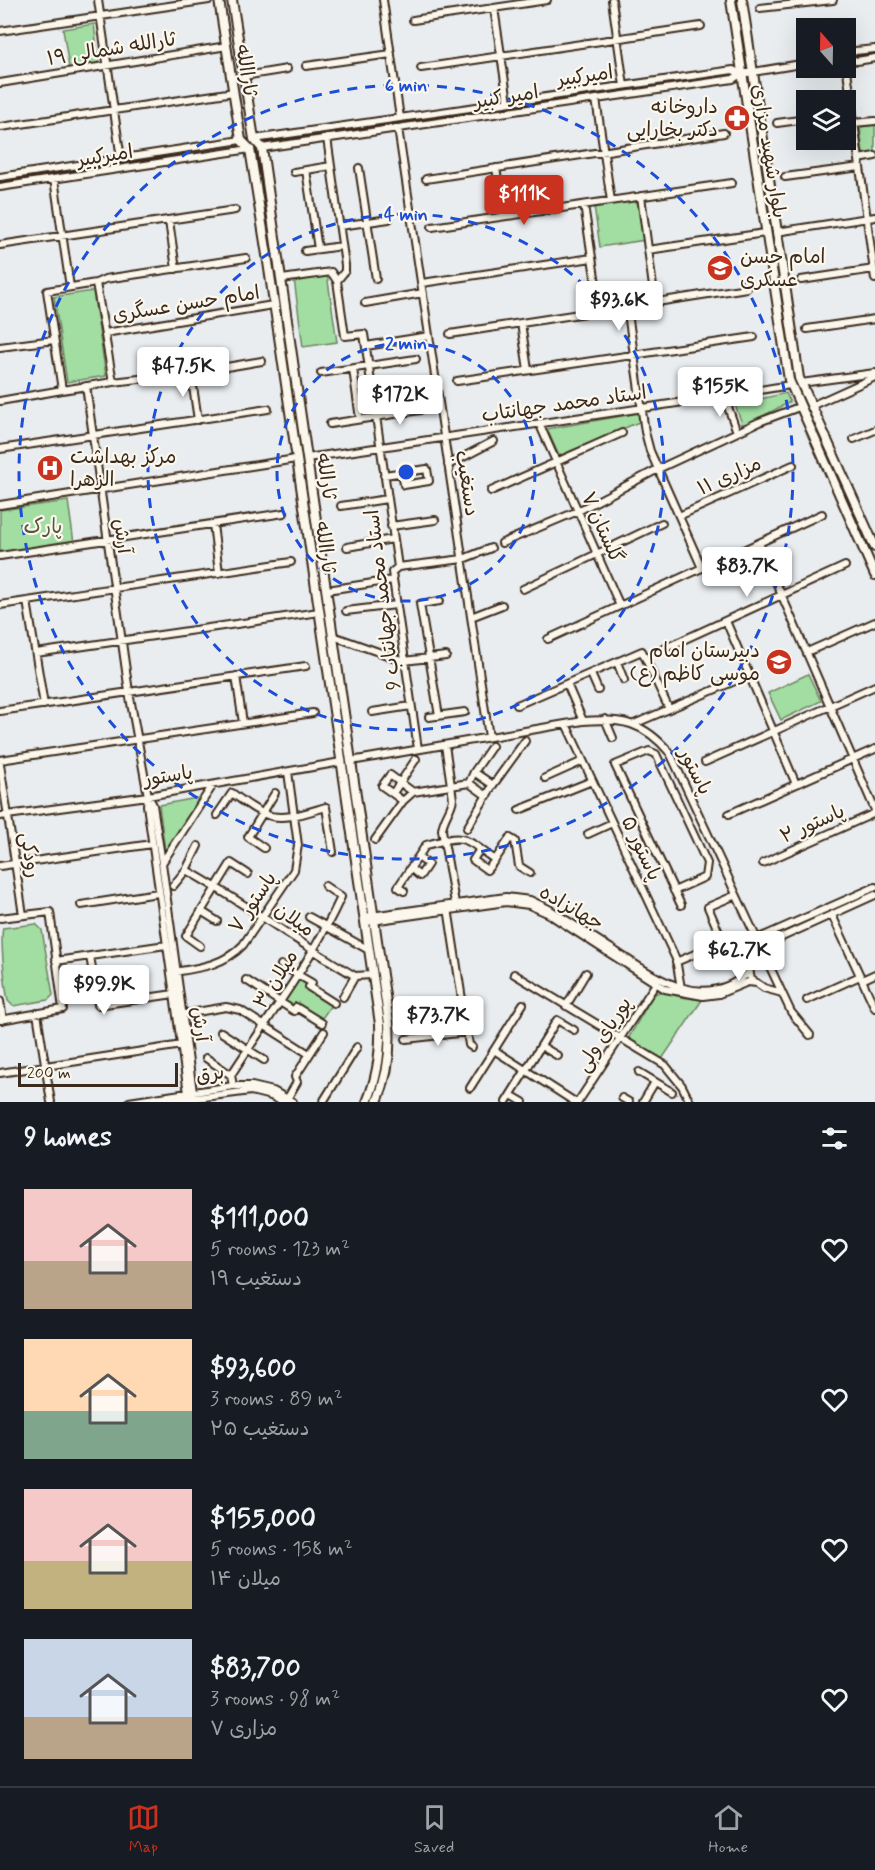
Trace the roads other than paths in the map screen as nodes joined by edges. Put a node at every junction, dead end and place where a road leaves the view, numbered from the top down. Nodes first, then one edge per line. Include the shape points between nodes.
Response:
1 (98, 0) edge
2 (209, 0) edge
3 (219, 0) edge
4 (232, 0) edge
5 (383, 0) edge
6 (547, 0) edge
7 (612, 0) edge
8 (731, 0) edge
9 (742, 0) edge
10 (833, 0) edge
11 (498, 5) edge
12 (760, 8) dead end
13 (100, 16) junction
14 (413, 20) dead end
15 (701, 26) dead end
16 (0, 31) edge
17 (618, 38) junction
18 (226, 46) junction
19 (875, 49) edge
20 (856, 51) edge
21 (391, 54) junction
22 (501, 56) junction
23 (875, 58) edge
24 (856, 61) edge
25 (796, 65) edge
26 (107, 66) junction
27 (306, 66) dead end
28 (421, 68) dead end
29 (287, 69) dead end
30 (752, 72) junction
31 (741, 74) junction
32 (244, 76) junction
33 (0, 83) edge
34 (624, 86) junction
35 (234, 92) junction
36 (557, 95) junction
37 (597, 99) junction
38 (508, 102) junction
39 (558, 104) junction
40 (462, 109) junction
41 (114, 111) junction
42 (400, 118) junction
43 (463, 119) junction
44 (796, 120) edge
45 (875, 121) edge
46 (777, 123) dead end
47 (856, 123) edge
48 (1, 127) edge
49 (398, 128) junction
50 (724, 133) dead end
51 (856, 137) edge
52 (327, 138) junction
53 (254, 139) junction
54 (241, 140) junction
55 (262, 148) junction
56 (250, 149) junction
57 (604, 152) junction
58 (875, 156) edge
59 (121, 159) junction
60 (859, 159) junction
61 (331, 166) junction
62 (860, 167) junction
63 (358, 168) dead end
64 (496, 168) junction
65 (306, 170) junction
66 (294, 172) dead end
67 (0, 177) edge
68 (785, 177) dead end
69 (54, 179) junction
70 (426, 179) dead end
71 (732, 183) dead end
72 (0, 188) edge
73 (641, 196) junction
74 (611, 201) junction
75 (584, 205) junction
76 (235, 210) dead end
77 (504, 216) junction
78 (875, 217) edge
79 (867, 218) junction
80 (389, 219) dead end
81 (169, 221) junction
82 (366, 222) junction
83 (340, 226) junction
84 (432, 227) dead end
85 (776, 232) junction
86 (765, 233) junction
87 (62, 236) junction
88 (0, 245) edge
89 (342, 246) junction
90 (318, 249) junction
91 (648, 250) junction
92 (305, 251) dead end
93 (246, 258) dead end
94 (592, 258) junction
95 (176, 269) junction
96 (874, 269) edge
97 (282, 279) junction
98 (376, 279) dead end
99 (875, 279) edge
100 (801, 280) dead end
101 (337, 281) junction
102 (96, 283) junction
103 (422, 283) junction
104 (70, 287) junction
105 (747, 288) dead end
106 (784, 291) junction
107 (774, 292) junction
108 (423, 293) junction
109 (656, 302) junction
110 (364, 303) dead end
111 (273, 305) junction
112 (627, 306) junction
113 (600, 310) junction
114 (875, 320) edge
115 (521, 323) junction
116 (807, 329) dead end
117 (105, 333) junction
118 (450, 334) dead end
119 (429, 336) junction
120 (754, 337) dead end
121 (54, 340) junction
122 (366, 346) junction
123 (0, 347) edge
124 (634, 354) junction
125 (416, 359) dead end
126 (262, 361) dead end
127 (369, 367) junction
128 (353, 369) junction
129 (528, 370) junction
130 (191, 373) junction
131 (321, 373) dead end
132 (875, 375) edge
133 (457, 381) dead end
134 (113, 382) junction
135 (801, 383) junction
136 (790, 385) junction
137 (86, 386) junction
138 (62, 390) junction
139 (724, 396) junction
140 (0, 401) edge
141 (811, 406) junction
142 (799, 407) junction
143 (642, 408) junction
144 (268, 409) dead end
145 (420, 410) dead end
146 (375, 417) junction
147 (198, 420) junction
148 (360, 420) junction
149 (539, 423) junction
150 (330, 424) dead end
151 (875, 430) edge
152 (737, 432) junction
153 (622, 433) dead end
154 (93, 435) junction
155 (444, 438) junction
156 (854, 439) dead end
157 (494, 441) dead end
158 (380, 447) junction
159 (0, 449) edge
160 (308, 458) junction
161 (296, 459) junction
162 (556, 462) junction
163 (448, 465) junction
164 (793, 465) dead end
165 (658, 470) junction
166 (402, 472) junction
167 (384, 475) junction
168 (99, 489) junction
169 (491, 490) dead end
170 (387, 499) junction
171 (0, 505) edge
172 (341, 506) dead end
173 (578, 511) junction
174 (284, 513) dead end
175 (822, 514) dead end
176 (679, 516) junction
177 (435, 520) dead end
178 (213, 524) junction
179 (662, 524) dead end
180 (391, 526) junction
181 (393, 539) junction
182 (107, 540) junction
183 (502, 543) dead end
184 (759, 543) junction
185 (347, 547) dead end
186 (875, 547) edge
187 (491, 548) dead end
188 (596, 553) junction
189 (0, 556) edge
190 (726, 558) dead end
191 (463, 559) junction
192 (291, 562) dead end
193 (845, 566) dead end
194 (398, 567) junction
195 (219, 573) junction
196 (875, 575) edge
197 (393, 580) junction
198 (114, 588) junction
199 (523, 589) dead end
200 (327, 590) junction
201 (782, 596) junction
202 (27, 601) junction
203 (440, 601) dead end
204 (0, 605) edge
205 (396, 605) junction
206 (502, 605) dead end
207 (620, 606) junction
208 (346, 611) dead end
209 (319, 612) junction
210 (471, 616) junction
211 (726, 621) junction
212 (875, 622) edge
213 (333, 636) junction
214 (548, 639) dead end
215 (122, 641) junction
216 (659, 651) dead end
217 (807, 652) junction
218 (36, 653) junction
219 (446, 656) dead end
220 (429, 658) junction
221 (404, 661) junction
222 (616, 662) junction
223 (306, 666) dead end
224 (591, 674) junction
225 (749, 675) junction
226 (236, 676) junction
227 (624, 680) dead end
228 (567, 684) junction
229 (875, 686) edge
230 (598, 690) dead end
231 (129, 692) junction
232 (44, 705) junction
233 (517, 705) dead end
234 (831, 705) junction
235 (411, 706) junction
236 (669, 709) junction
237 (0, 711) edge
238 (372, 712) dead end
239 (465, 712) dead end
240 (313, 713) dead end
241 (439, 716) junction
242 (429, 717) dead end
243 (605, 719) junction
244 (583, 721) junction
245 (243, 723) junction
246 (566, 724) junction
247 (634, 724) junction
248 (773, 731) junction
249 (489, 737) junction
250 (613, 738) dead end
251 (138, 739) junction
252 (525, 741) dead end
253 (445, 745) junction
254 (492, 746) dead end
255 (418, 749) junction
256 (875, 749) edge
257 (416, 759) dead end
258 (854, 759) junction
259 (351, 761) junction
260 (583, 761) junction
261 (0, 762) edge
262 (341, 762) junction
263 (705, 762) dead end
264 (288, 772) junction
265 (474, 772) junction
266 (545, 778) dead end
267 (592, 781) junction
268 (400, 783) junction
269 (469, 783) junction
270 (796, 784) junction
271 (213, 785) junction
272 (493, 785) junction
273 (451, 786) junction
274 (413, 792) junction
275 (275, 793) dead end
276 (393, 793) junction
277 (148, 796) junction
278 (487, 796) junction
279 (403, 801) junction
280 (694, 804) junction
281 (682, 809) junction
282 (519, 810) dead end
283 (875, 811) edge
284 (8, 814) junction
285 (262, 814) junction
286 (729, 814) dead end
287 (217, 815) dead end
288 (0, 816) edge
289 (294, 816) junction
290 (612, 823) junction
291 (467, 828) dead end
292 (588, 834) dead end
293 (375, 840) dead end
294 (444, 840) junction
295 (152, 844) junction
296 (198, 846) dead end
297 (264, 848) dead end
298 (480, 849) junction
299 (333, 852) dead end
300 (418, 857) junction
301 (495, 860) junction
302 (162, 863) junction
303 (763, 863) dead end
304 (15, 864) junction
305 (0, 866) edge
306 (410, 868) junction
307 (186, 870) junction
308 (530, 873) dead end
309 (248, 874) dead end
310 (173, 886) dead end
311 (325, 886) dead end
312 (875, 886) edge
313 (216, 887) junction
314 (404, 891) dead end
315 (674, 891) junction
316 (158, 893) junction
317 (736, 895) junction
318 (875, 895) edge
319 (455, 903) junction
320 (81, 905) dead end
321 (681, 905) dead end
322 (447, 907) junction
323 (201, 911) junction
324 (23, 915) junction
325 (832, 915) junction
326 (309, 916) dead end
327 (262, 917) junction
328 (0, 918) edge
329 (374, 918) junction
330 (364, 919) junction
331 (217, 921) dead end
332 (327, 927) junction
333 (756, 939) junction
334 (166, 945) junction
335 (200, 946) dead end
336 (760, 947) junction
337 (369, 950) junction
338 (312, 951) junction
339 (90, 956) junction
340 (57, 961) junction
341 (676, 962) junction
342 (281, 965) dead end
343 (174, 972) junction
344 (749, 972) junction
345 (586, 973) dead end
346 (514, 974) dead end
347 (875, 974) edge
348 (298, 975) junction
349 (372, 975) junction
350 (356, 976) junction
351 (861, 978) junction
352 (246, 980) dead end
353 (658, 982) junction
354 (757, 983) junction
355 (681, 988) junction
356 (782, 993) junction
357 (174, 994) junction
358 (343, 998) dead end
359 (807, 1000) dead end
360 (0, 1001) edge
361 (280, 1003) junction
362 (334, 1003) dead end
363 (523, 1004) dead end
364 (566, 1006) junction
365 (875, 1008) edge
366 (37, 1013) junction
367 (180, 1015) junction
368 (2, 1020) edge
369 (322, 1023) dead end
370 (265, 1025) junction
371 (574, 1030) dead end
372 (220, 1032) dead end
373 (324, 1032) dead end
374 (467, 1032) junction
375 (810, 1035) dead end
376 (406, 1039) dead end
377 (620, 1039) junction
378 (182, 1045) junction
379 (541, 1046) junction
380 (357, 1047) dead end
381 (472, 1047) dead end
382 (248, 1049) junction
383 (494, 1050) junction
384 (309, 1054) junction
385 (558, 1056) dead end
386 (206, 1058) dead end
387 (264, 1060) dead end
388 (46, 1066) junction
389 (526, 1071) junction
390 (0, 1072) edge
391 (639, 1072) dead end
392 (231, 1075) junction
393 (655, 1082) junction
394 (233, 1086) junction
395 (470, 1088) dead end
396 (672, 1092) dead end
397 (191, 1094) junction
398 (511, 1095) junction
399 (622, 1098) dead end
400 (287, 1101) edge
401 (51, 1102) edge
402 (129, 1102) edge
403 (167, 1102) edge
404 (323, 1102) edge
405 (367, 1102) edge
406 (377, 1102) edge
407 (506, 1102) edge
408 (523, 1102) edge
409 (577, 1102) edge
410 (629, 1102) edge
411 (643, 1102) edge
412 (690, 1102) edge

1 - 13 street
2 - 13 street
3 - 18 main road, ثاراالله
4 - 32 main road
5 - 21 street
6 - 11 street
7 - 17 street
8 - 31 main road, بلوار شهید مزاری
9 - 30 main road, بلوار شهید مزاری
10 - 12 street
11 - 14 street
11 - 22 street
13 - 16 street
13 - 26 street
15 - 17 street
17 - 22 street
17 - 34 street
18 - 26 street, ثارالله شمالی ۱۹
18 - 35 main road, ثاراالله
19 - 20 street
21 - 27 street
21 - 42 street
22 - 28 street
22 - 38 street
23 - 24 street
25 - 30 street
26 - 33 street, ثارالله شمالی ۱۹
26 - 41 street
29 - 32 street
30 - 31 street, امیر کبیر
30 - 85 main road, بلوار شهید مزاری
31 - 34 street, امیرکبیر via 733,70
31 - 37 street, امیر کبیر via 734,79
31 - 86 main road, بلوار شهید مزاری
32 - 53 main road
34 - 36 street, امیرکبیر
35 - 41 street
35 - 54 main road, ثاراالله
36 - 38 street, امیرکبیر
36 - 39 street
37 - 39 street, امیر کبیر
37 - 57 street
38 - 40 street, امیرکبیر
39 - 43 street, امیر کبیر
40 - 42 street, امیرکبیر
40 - 43 street
41 - 48 street
41 - 59 street
42 - 53 street, امیرکبیر
43 - 49 street, امیر کبیر
44 - 46 street
45 - 47 street
49 - 52 street, امیر کبیر
49 - 103 street, دستغیب
50 - 57 street
51 - 60 street
52 - 55 street, امیر کبیر
52 - 61 street
53 - 54 main road
53 - 55 main road
54 - 56 main road
54 - 59 street, امیرکبیر
55 - 56 main road
55 - 97 main road, ثارالله
56 - 69 street, امیرکبیر
56 - 111 main road, ثاراالله
57 - 64 street
57 - 74 street
58 - 60 street
59 - 67 street, امیرکبیر
60 - 62 street
61 - 65 street
61 - 83 street
62 - 68 street
62 - 79 street
63 - 82 street
64 - 70 street
64 - 77 street
65 - 66 street
65 - 90 street
69 - 72 street, امیرکبیر
69 - 87 street
71 - 73 street
73 - 74 street
73 - 91 street
74 - 75 street
75 - 77 street
75 - 94 street
76 - 81 street
77 - 84 street
78 - 79 street
79 - 85 street
79 - 96 street
80 - 82 street
81 - 87 street
81 - 95 street
82 - 83 street
82 - 98 street
83 - 89 street
85 - 106 main road, بلوار شهید مزاری
86 - 91 street
86 - 107 main road, بلوار شهید مزاری
87 - 88 street
87 - 104 street
89 - 90 street
89 - 101 street via 345,271
90 - 92 street
91 - 109 street
93 - 95 street
94 - 103 street
94 - 113 street
95 - 102 street
96 - 99 street
96 - 100 street
97 - 101 street via 331,272
97 - 160 main road, ثارالله
101 - 122 street via 345,336 364,334
102 - 104 street
102 - 117 street
103 - 108 street, دستغیب
104 - 121 street via 47,291
105 - 109 street
106 - 107 main road
106 - 135 main road, بلوار شهید مزاری
107 - 136 main road, بلوار شهید مزاری
108 - 110 street
108 - 119 street, دستغیب
109 - 112 street
111 - 117 street, امام حسن عسگری
111 - 161 main road, ثاراالله
112 - 113 street
112 - 124 street
113 - 115 street
114 - 116 street
115 - 118 street
115 - 129 street
117 - 134 street
119 - 122 street
119 - 155 street, دستغیب
120 - 124 street
121 - 123 street
121 - 138 street
122 - 127 street, استاد محمد جهانتاب 9
124 - 129 street
124 - 143 street
125 - 127 street
126 - 130 street
127 - 128 street
127 - 146 street, استاد محمد جهانتاب 9
128 - 131 street
128 - 148 street
129 - 133 street
130 - 134 street
130 - 147 street
132 - 135 street
132 - 141 street
134 - 137 street
135 - 141 main road, بلوار شهید مزاری
136 - 139 street, استاد محمد جهانتاب
136 - 142 main road, بلوار شهید مزاری
137 - 138 street
137 - 154 street, آرش
138 - 140 street
139 - 143 street, استاد محمد جهانتاب
139 - 152 street
141 - 186 main road, بلوار شهید مزاری
142 - 152 street
142 - 196 main road, بلوار شهید مزاری
143 - 149 street, استاد محمد جهانتاب
143 - 165 street
144 - 147 street
145 - 146 street
146 - 148 street
146 - 158 street, استاد محمد جهانتاب 9
147 - 154 street
148 - 150 street
149 - 155 street, استاد محمد جهانتاب
149 - 162 street, گلستان ۷
151 - 156 street
152 - 165 street
153 - 162 street
154 - 159 street
154 - 168 street, آرش
155 - 158 street, استاد محمد جهانتاب
155 - 163 street, دستغیب
157 - 163 street
158 - 160 street, استاد محمد جهانتاب
158 - 167 street, استاد محمد جهانتاب 9
160 - 161 main road
160 - 200 main road, ثارالله
161 - 168 street
161 - 209 main road, ثاراالله
162 - 169 street
162 - 173 street, گلستان ۷
163 - 191 street, دستغیب
164 - 176 street, مزاری ۱۱
165 - 173 street
165 - 176 street
166 - 166 street via 427,469 429,481 404,484
166 - 167 street
167 - 170 street, استاد محمد جهانتاب 9
168 - 171 street
168 - 182 street, آرش
170 - 172 street
170 - 180 street, استاد محمد جهانتاب 9
173 - 183 street
173 - 188 street, گلستان ۷
174 - 178 street
175 - 184 street
176 - 207 street via 702,568
177 - 180 street
178 - 182 street
178 - 195 street
179 - 188 street
180 - 181 street, استاد محمد جهانتاب 9
181 - 185 street
181 - 194 street, استاد محمد جهانتاب 9
182 - 189 street
182 - 198 street, آرش
184 - 190 street
184 - 201 street
187 - 191 street
188 - 199 street
188 - 207 street, گلستان ۷
191 - 194 street
191 - 210 street, دستغیب
192 - 195 street
193 - 201 street
194 - 197 street, استاد محمد جهانتاب 9 via 392,572
195 - 198 street
197 - 200 street
197 - 205 street, استاد محمد جهانتاب 9
198 - 202 street
198 - 215 street, آرش
200 - 213 main road, ثارالله
201 - 211 street
201 - 217 street
202 - 204 street
202 - 218 street
203 - 220 street via 420,604
205 - 208 street
205 - 221 street, استاد محمد جهانتاب 9
206 - 210 street
207 - 214 street
209 - 215 street
209 - 262 main road, ثاراالله
210 - 249 street, دستغیب
211 - 216 street
211 - 225 street
212 - 217 street
213 - 221 street
213 - 259 main road, ثارالله
215 - 218 street
215 - 231 street, آرش
217 - 234 street
218 - 232 street
219 - 220 street
220 - 221 street
220 - 241 street
221 - 235 street, استاد محمد جهانتاب 9
222 - 224 street
222 - 227 street
222 - 236 street via 642,651
223 - 226 street
224 - 228 street
224 - 230 street
225 - 236 street
225 - 248 street
226 - 231 street
226 - 245 street
228 - 233 street
228 - 244 street
229 - 234 street
231 - 232 street
231 - 251 street, آرش
232 - 237 street
234 - 248 street
234 - 258 street
235 - 238 street
235 - 255 street, استاد محمد جهانتاب 9
236 - 247 street
239 - 241 street
240 - 245 street
241 - 242 street
243 - 244 street, پاستور
243 - 247 street, پاستور
243 - 250 street
244 - 246 street, پاستور
245 - 251 street
246 - 249 street, پاستور
246 - 260 street, پاستور ۵
247 - 280 street, پاستور via 660,741 670,753
248 - 263 street
248 - 270 street
249 - 253 street, پاستور
251 - 261 street
251 - 277 street, آرش
252 - 272 street
253 - 255 street, پاستور
253 - 273 street
254 - 265 street
255 - 259 street, پاستور
256 - 258 street
257 - 268 street
258 - 270 street
258 - 283 street
259 - 262 main road
259 - 329 main road, ثارالله
260 - 266 street
260 - 267 street, پاستور ۵
261 - 284 street, رودکی
262 - 264 street, پاستور
262 - 330 main road, ثاراالله
264 - 271 street, پاستور
264 - 289 street, پاستور ۷
265 - 269 street
265 - 272 street
267 - 282 street
267 - 290 street, پاستور ۵
268 - 274 street
268 - 276 street
268 - 276 street via 390,775 382,786
269 - 273 street
269 - 278 street
270 - 286 street
271 - 277 street, پاستور
271 - 302 street
272 - 278 street
273 - 274 street
273 - 294 street via 453,799 443,821
274 - 279 street
275 - 285 street
276 - 279 street
277 - 284 street, پاستور
277 - 295 street, آرش
277 - 302 street, آرش
278 - 291 street
279 - 293 street
280 - 281 street
280 - 317 street, پاستور
281 - 315 street via 707,863 705,877
281 - 315 street via 656,754 649,751 615,765
283 - 303 street, پاستور ۲
284 - 288 street, پاستور
284 - 304 street, رودکی
285 - 287 street via 232,793
285 - 289 street
285 - 297 street via 248,837
289 - 299 street via 326,807
289 - 327 street, پاستور ۷ via 298,845 294,870
290 - 292 street
290 - 341 street, پاستور ۵
294 - 298 street via 464,838
294 - 300 street via 426,845
294 - 319 street
295 - 304 street
295 - 316 street, آرش
296 - 307 street
298 - 301 street
298 - 301 street via 472,860 487,870
300 - 306 street
300 - 306 street via 428,864 420,876
301 - 308 street via 510,838 515,841 519,866
302 - 343 street, آرش
304 - 305 street
304 - 324 street, رودکی
306 - 314 street via 398,886
307 - 310 street
307 - 313 street, میلان
309 - 313 street via 231,863
311 - 332 street, میلان ۳ via 341,897
312 - 333 street
313 - 323 street
313 - 327 street, میلان
315 - 321 street
316 - 320 street
316 - 334 street, آرش
317 - 333 street, پاستور
317 - 341 street via 708,907 723,942
318 - 325 street
319 - 322 street, جهانزاده
319 - 353 street, جهانزاده via 506,897 530,900
322 - 329 street, جهانزاده
322 - 353 street, جهانزاده via 506,902 529,905
322 - 374 street
323 - 331 street
323 - 335 street via 186,936
324 - 328 street
324 - 340 street via 50,912
325 - 336 street
325 - 351 street
326 - 332 street
327 - 338 street, میلان
327 - 343 street, پاستور ۷ via 231,957
329 - 330 street, جهانزاده
329 - 406 main road, ثارالله via 390,1046
330 - 337 main road, ثاراالله
332 - 337 street
332 - 338 street, میلان ۳
333 - 336 street, پاستور
334 - 339 street
334 - 343 street, آرش
336 - 344 street via 753,955
336 - 356 street, پاستور
337 - 349 main road, ثاراالله
338 - 348 street, میلان ۳
338 - 350 street, میلان
339 - 340 street
339 - 357 street via 98,1005
340 - 366 street via 63,1009
341 - 355 street, پاستور ۵
342 - 348 street
343 - 357 street, آرش
343 - 367 street, آرش
344 - 354 street
344 - 355 street, جهانزاده via 715,989
345 - 364 street
346 - 364 street
347 - 351 street
348 - 361 street, میلان ۳
348 - 362 street
349 - 350 street
349 - 405 main road, ثاراالله via 381,1046
350 - 358 street
351 - 359 street
351 - 365 street
352 - 361 street
353 - 354 street, جهانزاده via 676,992 703,996 748,982
353 - 355 street, جهانزاده
353 - 377 street, پوریای ولی
354 - 356 street
356 - 375 street, پاستور via 791,1012
357 - 367 street, آرش
360 - 368 street
361 - 369 street via 294,1011 296,1007
361 - 370 street, میلان ۳
363 - 383 street
364 - 377 street
366 - 368 street
366 - 388 street
367 - 370 street via 226,1008 240,1010
367 - 378 street, آرش
367 - 397 street, آرش
370 - 382 street, میلان ۳
370 - 384 street
371 - 379 street via 557,1020
372 - 382 street
373 - 384 street
374 - 376 street
374 - 381 street
377 - 409 street, پوریای ولی
377 - 412 street via 665,1065
378 - 388 street
378 - 397 street, آرش
379 - 385 street
379 - 389 street
380 - 404 street
382 - 387 street
382 - 392 street, میلان ۳
383 - 389 street
383 - 395 street
384 - 400 street
386 - 392 street
388 - 390 street
388 - 401 street
389 - 398 street
389 - 409 street
391 - 393 street
392 - 394 street
393 - 396 street
393 - 411 street
394 - 397 street, برق
394 - 400 street, برق via 262,1087
397 - 400 street, برق via 251,1091
397 - 402 street, برق
397 - 403 street, برق
398 - 407 street
398 - 408 street
399 - 410 street

